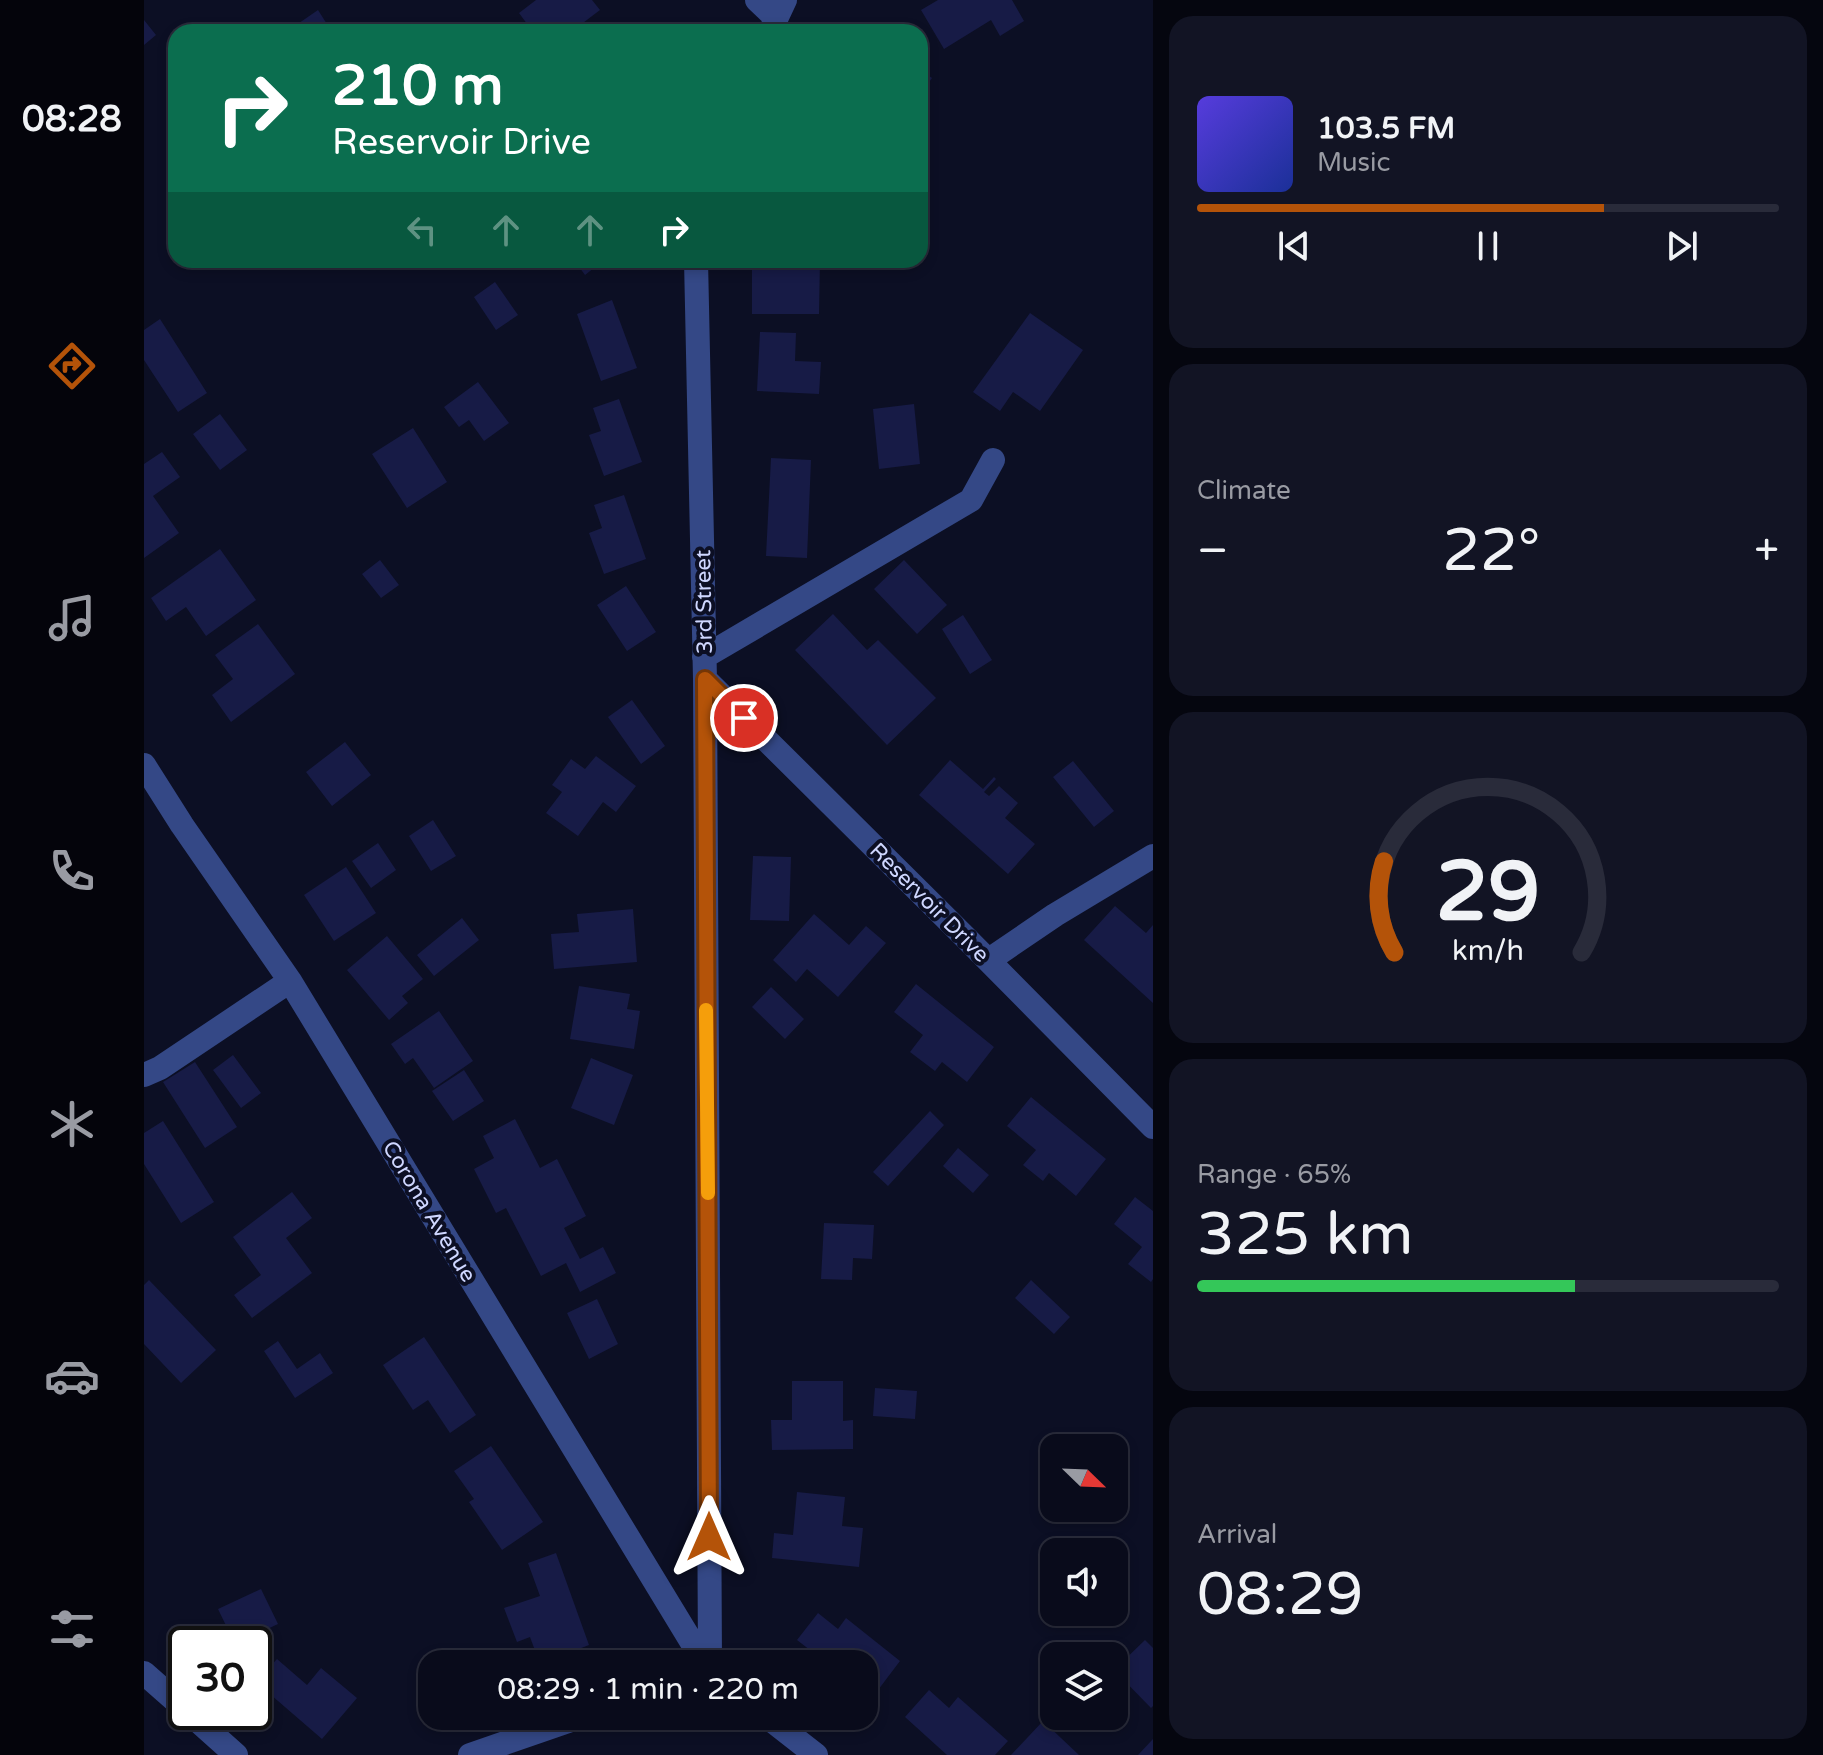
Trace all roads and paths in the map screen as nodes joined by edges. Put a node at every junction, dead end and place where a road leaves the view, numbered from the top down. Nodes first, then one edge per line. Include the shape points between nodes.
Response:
1 (757, 0) edge
2 (777, 17) edge
3 (696, 268) edge
4 (993, 460) dead end
5 (704, 668) junction
6 (144, 765) edge
7 (1153, 856) edge
8 (989, 960) junction
9 (290, 981) junction
10 (144, 1075) edge
11 (1153, 1127) edge
12 (699, 1650) edge
13 (708, 1650) edge
14 (144, 1673) edge
15 (168, 1694) edge
16 (208, 1730) edge
17 (542, 1730) edge
18 (784, 1730) edge
19 (236, 1755) edge
20 (470, 1755) edge
21 (816, 1755) edge

1 - 2 street
3 - 5 street, 3rd Street
4 - 5 street via 971,500
5 - 8 street, Reservoir Drive
5 - 13 street, 3rd Street
6 - 9 street, Corona Avenue
7 - 8 street
8 - 11 street, Reservoir Drive
9 - 10 street
9 - 12 street, Corona Avenue
14 - 15 street
16 - 19 street
17 - 20 street
18 - 21 street

